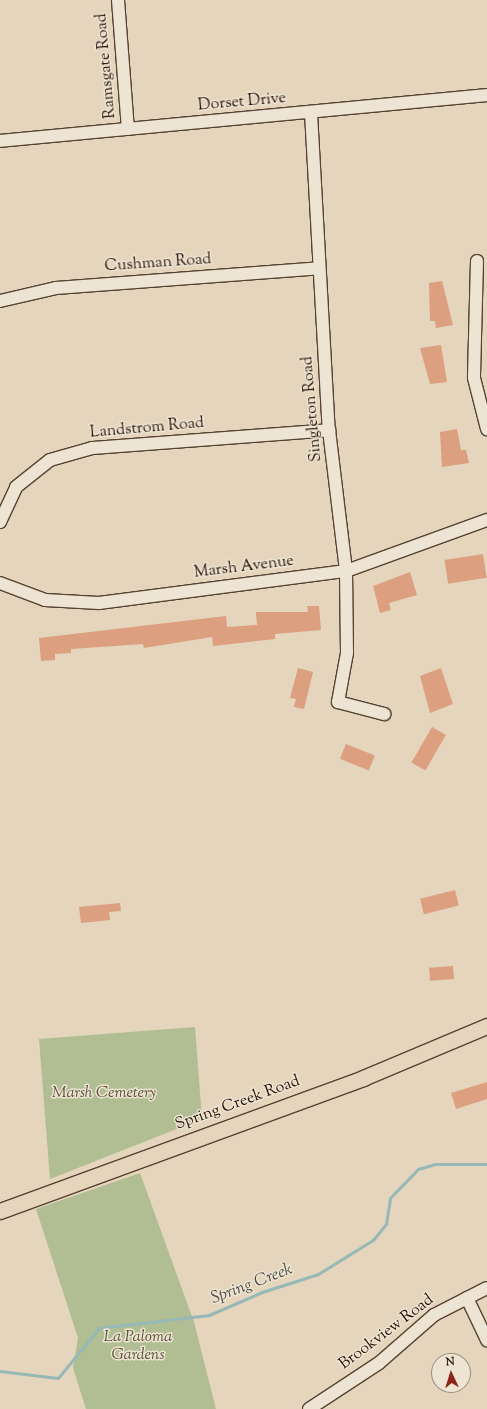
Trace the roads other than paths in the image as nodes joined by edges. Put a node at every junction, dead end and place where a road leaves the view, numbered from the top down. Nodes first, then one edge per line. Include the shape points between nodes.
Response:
1 (118, 0) edge
2 (487, 96) edge
3 (311, 113) junction
4 (128, 129) junction
5 (0, 141) edge
6 (477, 261) dead end
7 (319, 268) junction
8 (0, 300) edge
9 (487, 429) edge
10 (329, 430) junction
11 (487, 520) edge
12 (0, 522) edge
13 (346, 571) junction
14 (0, 583) edge
15 (384, 714) dead end
16 (487, 1026) edge
17 (0, 1211) edge
18 (487, 1288) edge
19 (467, 1298) junction
20 (487, 1340) edge
21 (309, 1409) edge

1 - 4 street, Ramsgate Road
2 - 3 street, Dorset Drive
3 - 4 street, Dorset Drive
3 - 7 street, Singleton Road
4 - 5 street, Dorset Drive
6 - 9 street via 474,378
7 - 8 street, Cushman Road via 56,288
7 - 10 street, Singleton Road
10 - 12 street, Landstrom Road via 92,448 50,460 16,487
10 - 13 street, Singleton Road
11 - 13 street, Marsh Avenue
13 - 14 street, Marsh Avenue via 99,603 45,600
13 - 15 street, Singleton Road via 347,653 338,702
16 - 17 main road, Spring Creek Road via 363,1078
18 - 19 street, Brookview Road
19 - 20 street
19 - 21 street, Brookview Road via 434,1314 379,1363

